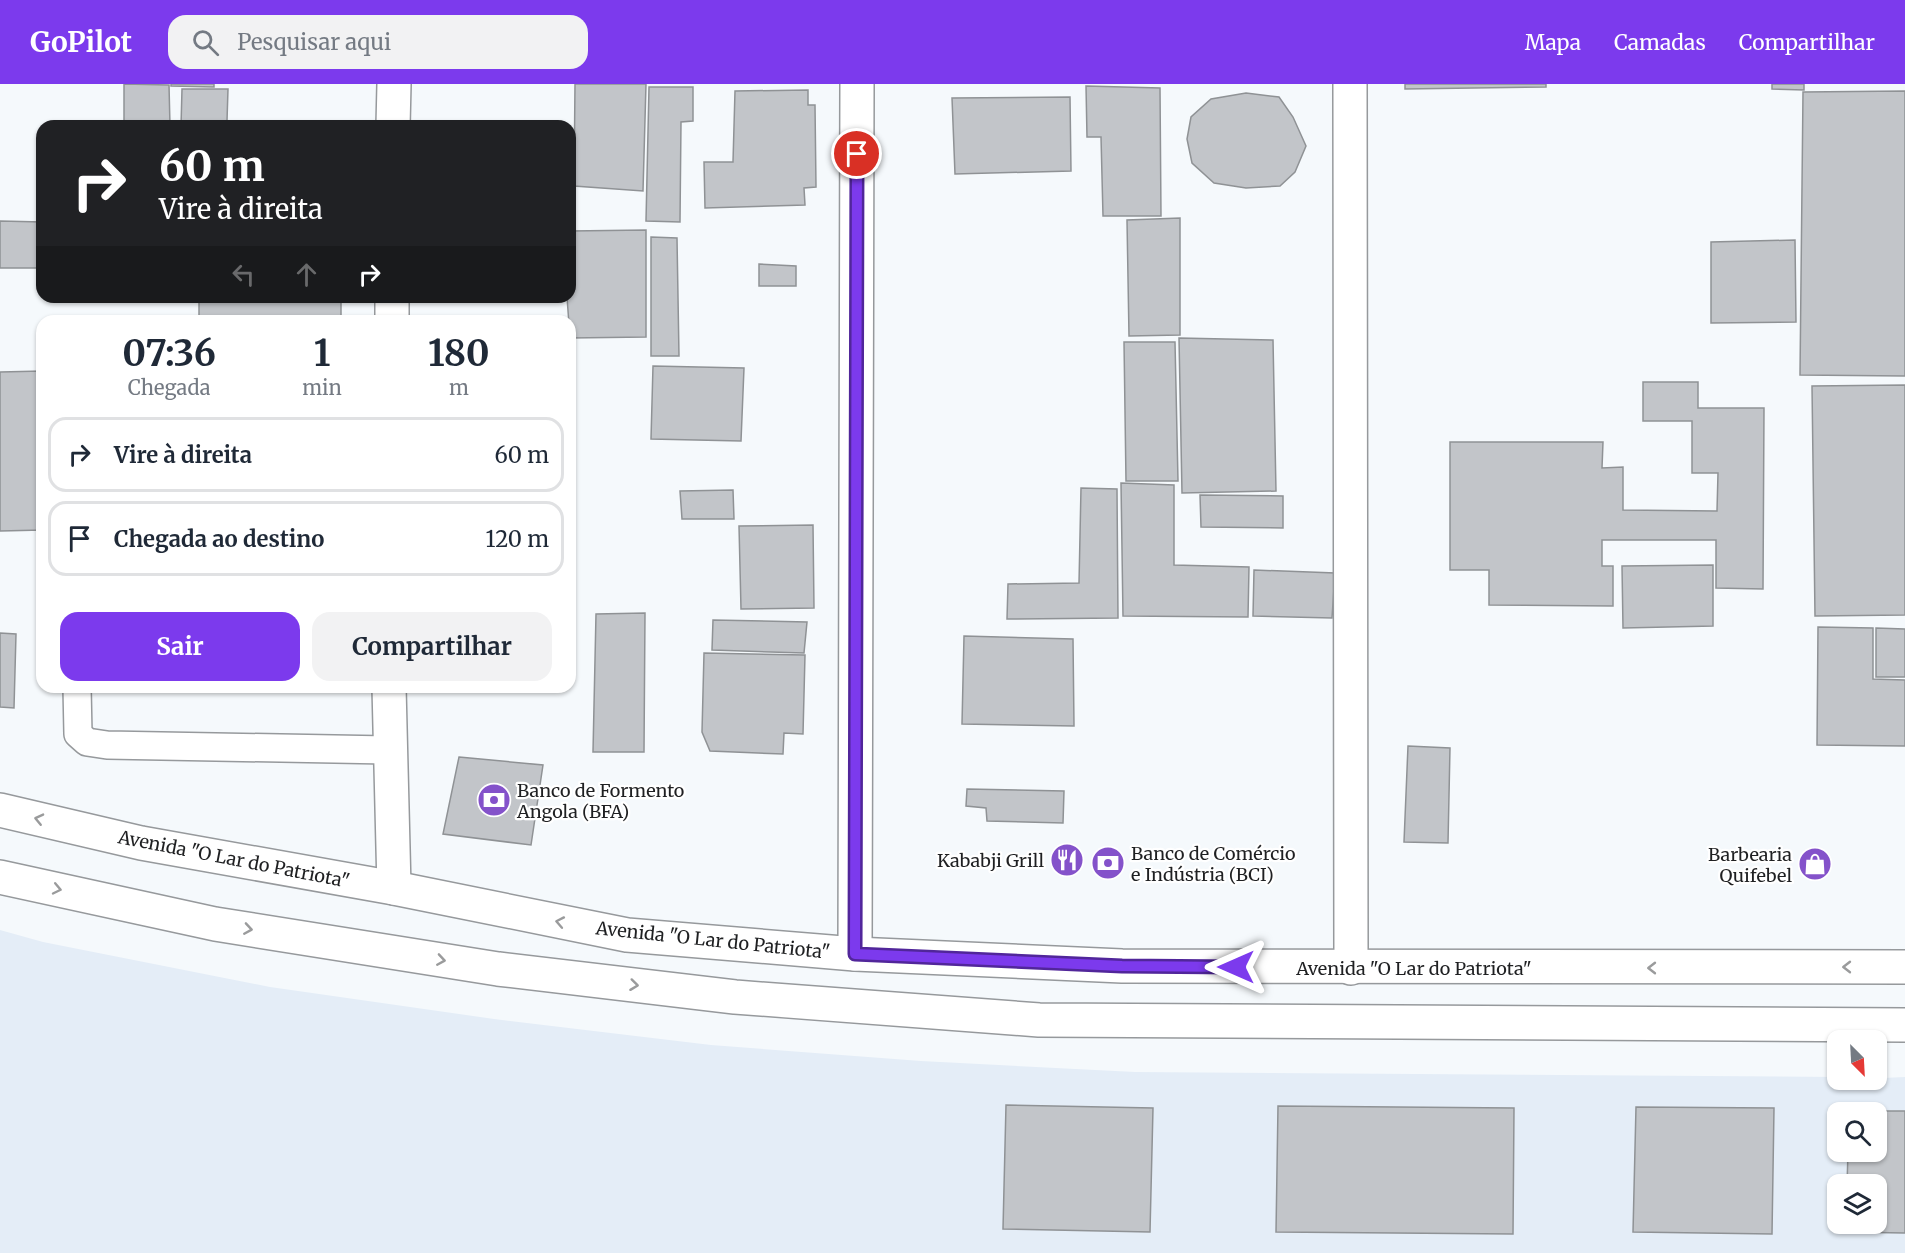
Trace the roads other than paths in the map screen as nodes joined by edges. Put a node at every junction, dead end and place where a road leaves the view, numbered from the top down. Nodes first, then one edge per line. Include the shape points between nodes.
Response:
1 (394, 84) edge
2 (857, 84) edge
3 (1350, 84) edge
4 (393, 120) edge
5 (77, 693) edge
6 (389, 693) edge
7 (388, 750) junction
8 (0, 810) edge
9 (0, 877) edge
10 (394, 888) junction
11 (855, 954) junction
12 (1905, 967) edge
13 (1351, 968) junction
14 (1905, 1025) edge

1 - 4 main road
2 - 11 main road
3 - 13 main road
5 - 7 lane via 78,734 87,742
6 - 7 main road
7 - 10 main road
10 -> 8 main road, Avenida "O Lar do Patriota" via 141,843
9 -> 14 main road via 239,928 498,969 735,998 1039,1020
11 -> 10 main road, Avenida "O Lar do Patriota" via 627,935
11 - 13 main road, Avenida "O Lar do Patriota" via 1122,966
12 -> 13 main road, Avenida "O Lar do Patriota"

